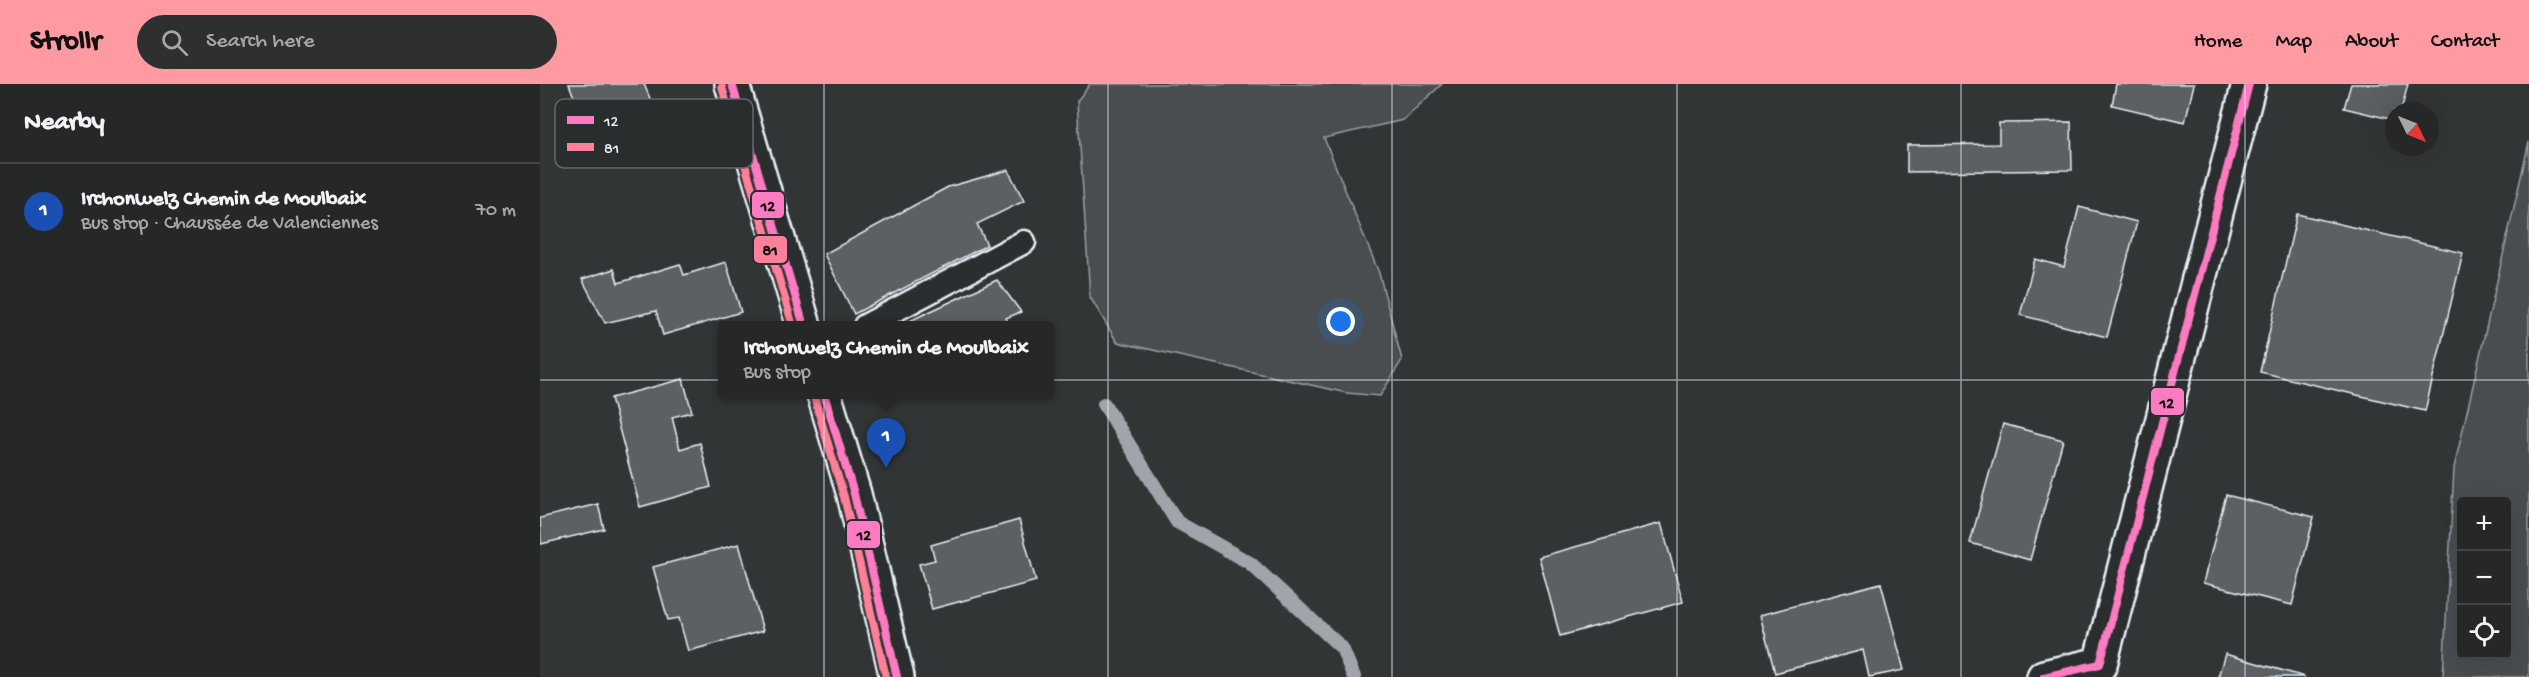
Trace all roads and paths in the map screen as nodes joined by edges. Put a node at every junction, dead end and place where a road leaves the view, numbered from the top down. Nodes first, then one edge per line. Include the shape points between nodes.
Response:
1 (732, 84) edge
2 (2249, 84) edge
3 (736, 99) edge
4 (753, 155) edge
5 (1024, 242) dead end
6 (803, 321) edge
7 (874, 321) edge
8 (825, 399) edge
9 (2100, 670) edge
10 (897, 677) edge
11 (2044, 677) edge

1 - 3 street
2 - 9 street
4 - 6 street
5 - 7 lane
8 - 10 street via 857,506
9 - 11 street

